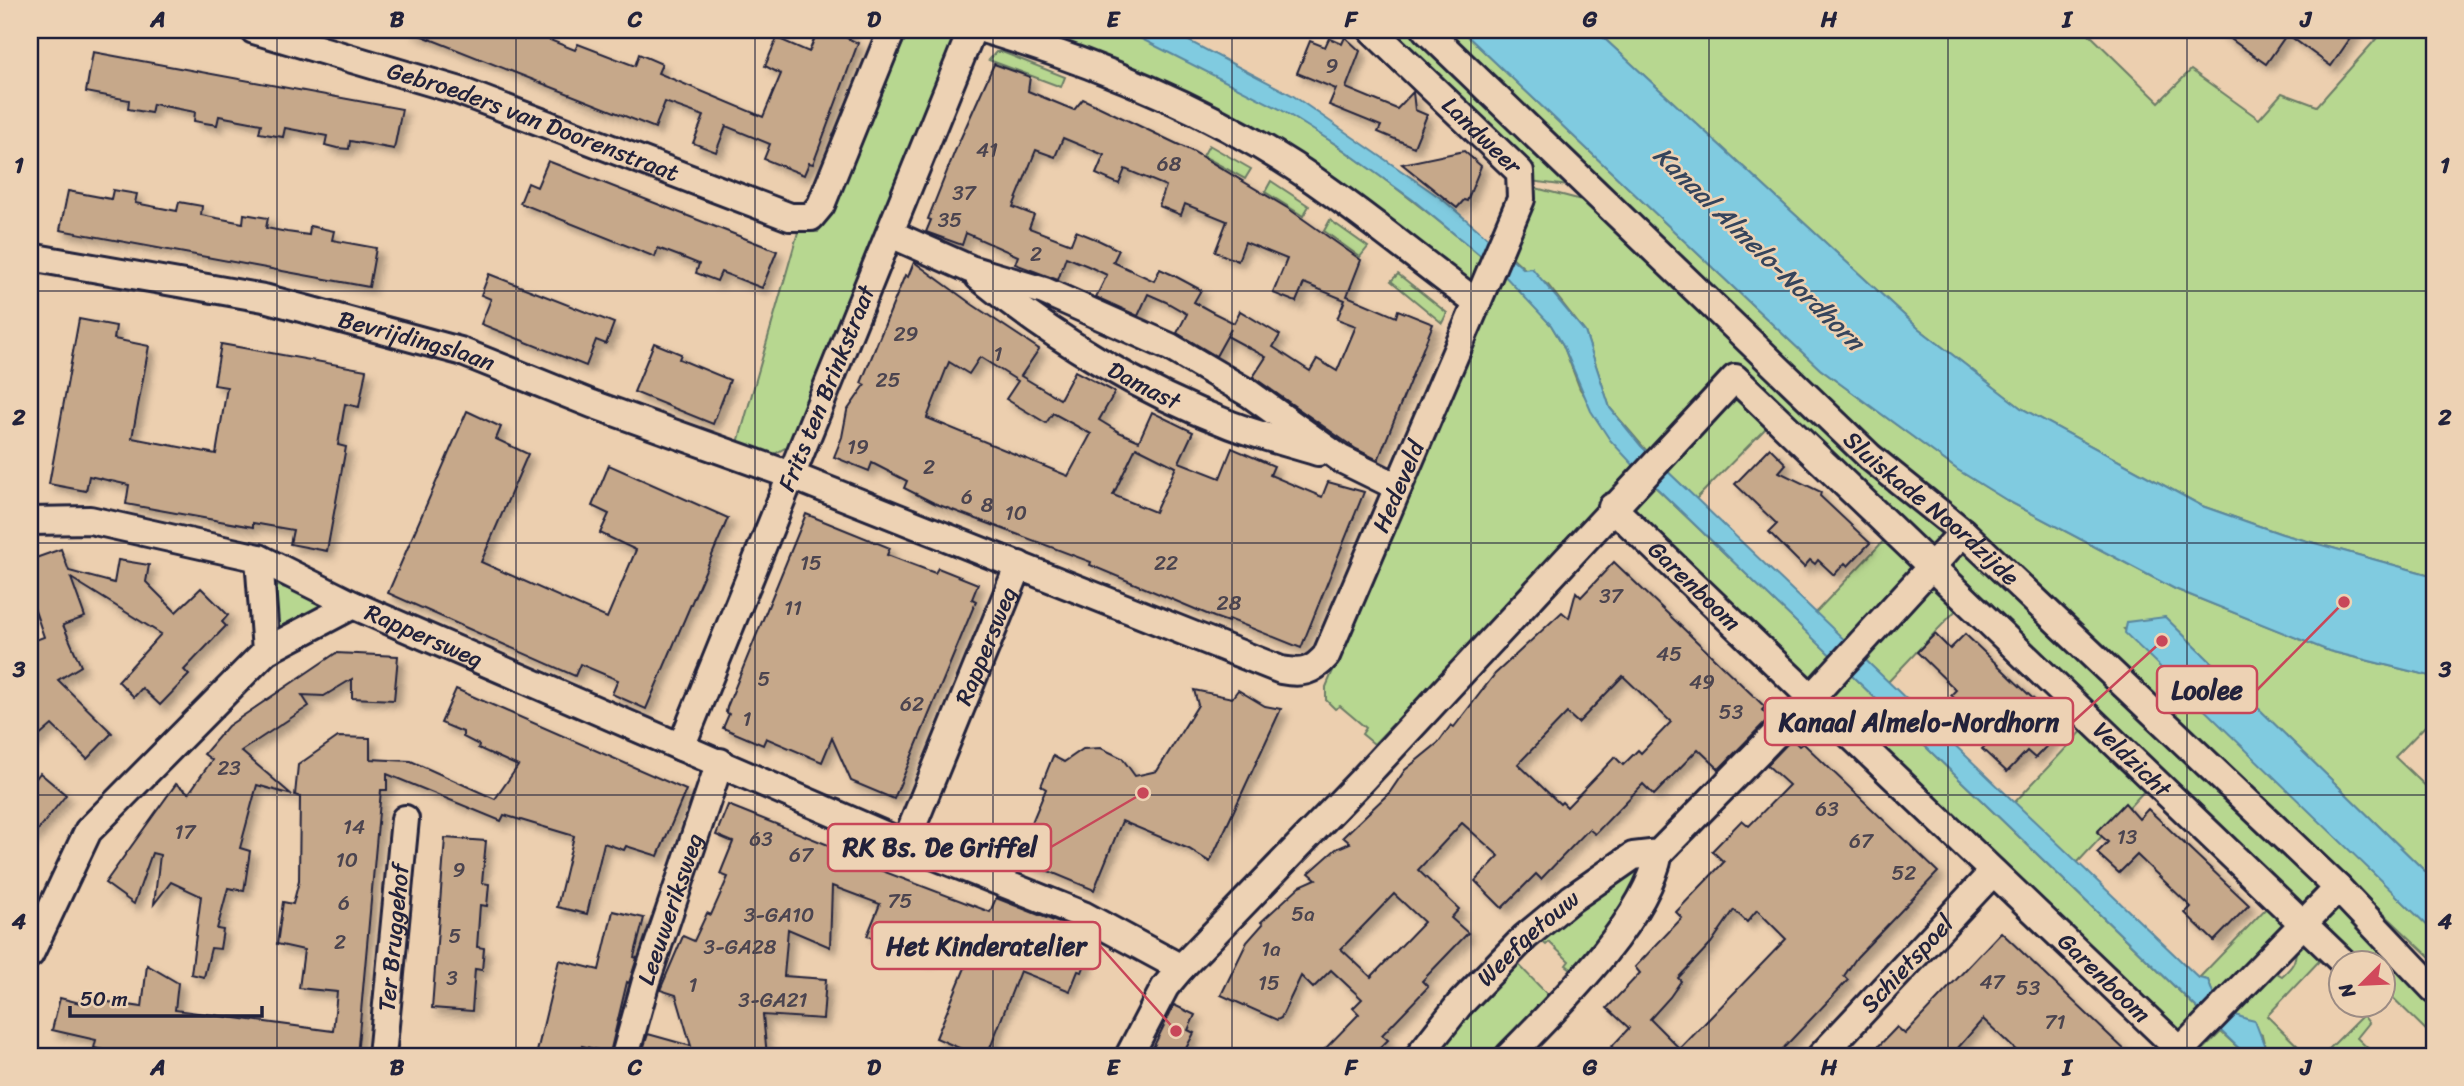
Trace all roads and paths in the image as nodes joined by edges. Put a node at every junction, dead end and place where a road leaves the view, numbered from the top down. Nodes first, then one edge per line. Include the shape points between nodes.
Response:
1 (254, 30) edge
2 (892, 30) edge
3 (972, 30) edge
4 (986, 30) edge
5 (1372, 30) edge
6 (1426, 30) edge
7 (891, 234) junction
8 (30, 257) edge
9 (970, 269) junction
10 (1477, 303) junction
11 (1761, 352) junction
12 (1735, 379) junction
13 (1341, 459) junction
14 (790, 475) junction
15 (1398, 487) junction
16 (1620, 499) junction
17 (30, 521) edge
18 (1964, 532) junction
19 (259, 558) junction
20 (1019, 565) junction
21 (1930, 567) junction
22 (353, 605) junction
23 (266, 651) junction
24 (1818, 690) junction
25 (681, 747) junction
26 (720, 762) junction
27 (405, 819) dead end
28 (905, 844) junction
29 (1659, 853) junction
30 (1993, 872) junction
31 (2338, 888) junction
32 (2305, 923) junction
33 (2331, 950) edge
34 (30, 954) edge
35 (1173, 978) junction
36 (2434, 989) edge
37 (2184, 1050) edge
38 (382, 1056) edge
39 (625, 1056) edge
40 (1129, 1056) edge
41 (1419, 1056) edge
42 (1509, 1056) edge
43 (1821, 1056) edge

1 - 2 street, Gebroeders van Doorenstraat via 457,90 790,217 811,217 821,205
3 - 7 street, Frits ten Brinkstraat
4 - 10 street via 1058,52 1202,114 1293,166
5 - 10 street, Landweer via 1520,172 1521,199
6 - 11 street, Sluiskade Noordzijde
7 - 9 street, Damast
7 - 14 street, Frits ten Brinkstraat
8 - 14 street, Bevrijdingslaan via 264,299 460,351
9 - 13 street, Damast via 1044,291 1171,347 1250,394
9 - 13 street, Damast via 1029,318 1149,388 1231,425
10 - 15 street, Hedeveld
11 - 12 street
11 - 18 street, Sluiskade Noordzijde via 1870,457
12 - 16 street
12 - 21 street, Veldzicht
13 - 15 street, Damast
14 - 20 street, Hedeveld
14 - 25 street, Frits ten Brinkstraat
15 - 20 street, Hedeveld via 1326,656 1301,674
16 - 24 street, Garenboom
16 - 35 street
17 - 19 street via 90,520
18 - 21 street
18 - 31 street, Sluiskade Noordzijde
19 - 22 street
19 - 23 street
20 - 28 street, Rappersweg
21 - 24 street
21 - 32 street, Veldzicht
22 - 23 street, Rappersweg
22 - 25 street, Rappersweg
23 - 34 street, Rappersweg via 88,831
24 - 29 street
24 - 30 street, Garenboom
25 - 26 street, Rappersweg
26 - 28 street, Rappersweg
26 - 39 street, Leeuweriksweg
27 - 38 street, Ter Bruggehof
28 - 35 street, Rappersweg via 1083,915
29 - 41 street, Weefgetouw via 1633,856 1525,937 1459,1005
29 - 42 street via 1655,875 1619,932 1576,986
30 - 37 street, Garenboom
30 - 43 street, Schietspoel
31 - 32 street
31 - 36 street, Sluiskade Noordzijde
32 - 33 street, Veldzicht
32 - 37 street
35 - 40 street

